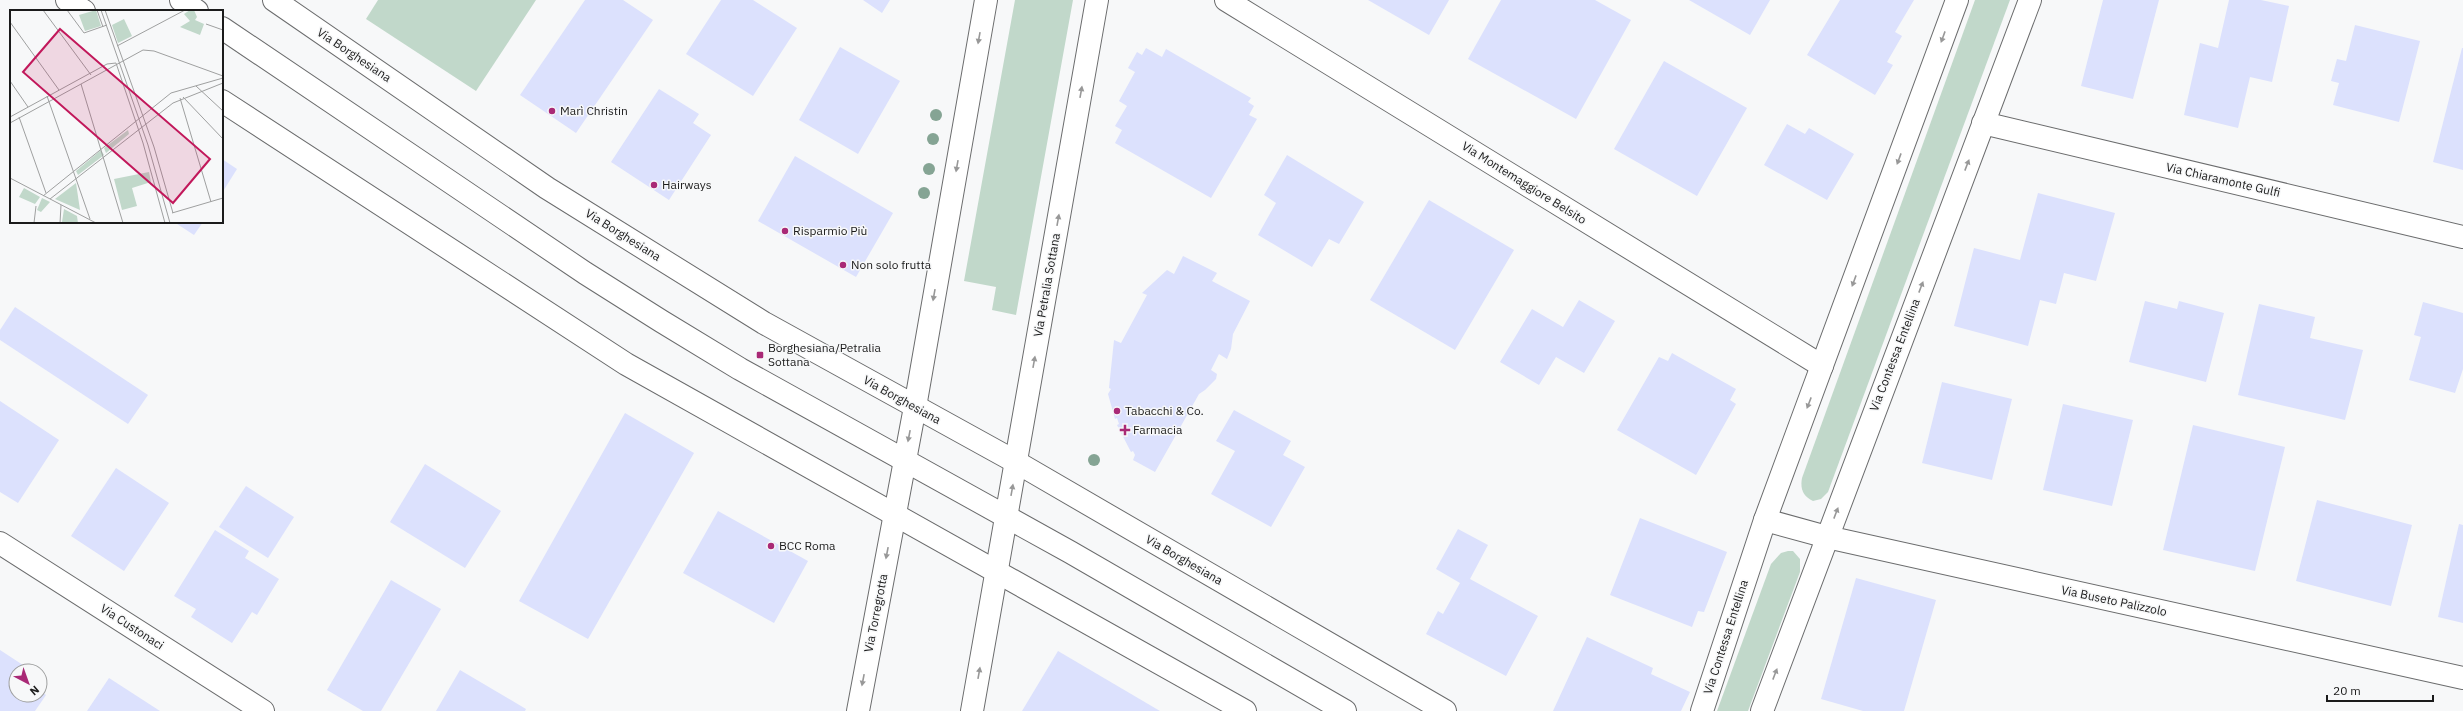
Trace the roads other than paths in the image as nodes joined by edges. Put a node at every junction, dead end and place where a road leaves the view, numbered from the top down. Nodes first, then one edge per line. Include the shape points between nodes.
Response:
1 (67, 0) edge
2 (181, 0) edge
3 (274, 0) edge
4 (986, 0) edge
5 (1097, 0) edge
6 (1226, 0) edge
7 (1957, 0) edge
8 (2030, 0) edge
9 (82, 10) edge
10 (196, 10) edge
11 (223, 29) edge
12 (223, 102) edge
13 (1983, 123) junction
14 (2463, 237) edge
15 (1822, 366) junction
16 (915, 407) junction
17 (904, 459) junction
18 (1016, 462) junction
19 (895, 514) junction
20 (1007, 516) junction
21 (1765, 520) junction
22 (1827, 537) junction
23 (0, 543) edge
24 (997, 570) junction
25 (2463, 678) edge
26 (263, 711) edge
27 (858, 711) edge
28 (972, 711) edge
29 (1245, 711) edge
30 (1345, 711) edge
31 (1445, 711) edge
32 (1702, 711) edge
33 (1762, 711) edge

1 - 9 street
2 - 10 street
3 - 16 street, Via Borghesiana via 547,188 764,323
4 -> 16 street
18 -> 5 street, Via Petralia Sottana
6 - 15 street, Via Montemaggiore Belsito
7 -> 15 street, Via Contessa Entellina
8 - 13 street, Via Contessa Entellina
11 - 17 street via 585,273 740,369
12 - 19 street via 626,364
13 - 14 street, Via Chiaramonte Gulfi
22 -> 13 street, Via Contessa Entellina
15 -> 21 street, Via Contessa Entellina
16 -> 17 street
16 - 18 street, Via Borghesiana
17 - 19 street
17 - 20 street
20 -> 18 street, Via Petralia Sottana
18 - 31 street, Via Borghesiana
19 - 24 street
19 -> 27 street, Via Torregrotta
20 - 24 street, Via Petralia Sottana
20 - 30 street
21 - 22 street, Via Buseto Palizzolo
21 - 32 street, Via Contessa Entellina
22 - 25 street, Via Buseto Palizzolo
33 -> 22 street, Via Contessa Entellina
23 - 26 street, Via Custonaci
28 -> 24 street
24 - 29 street

